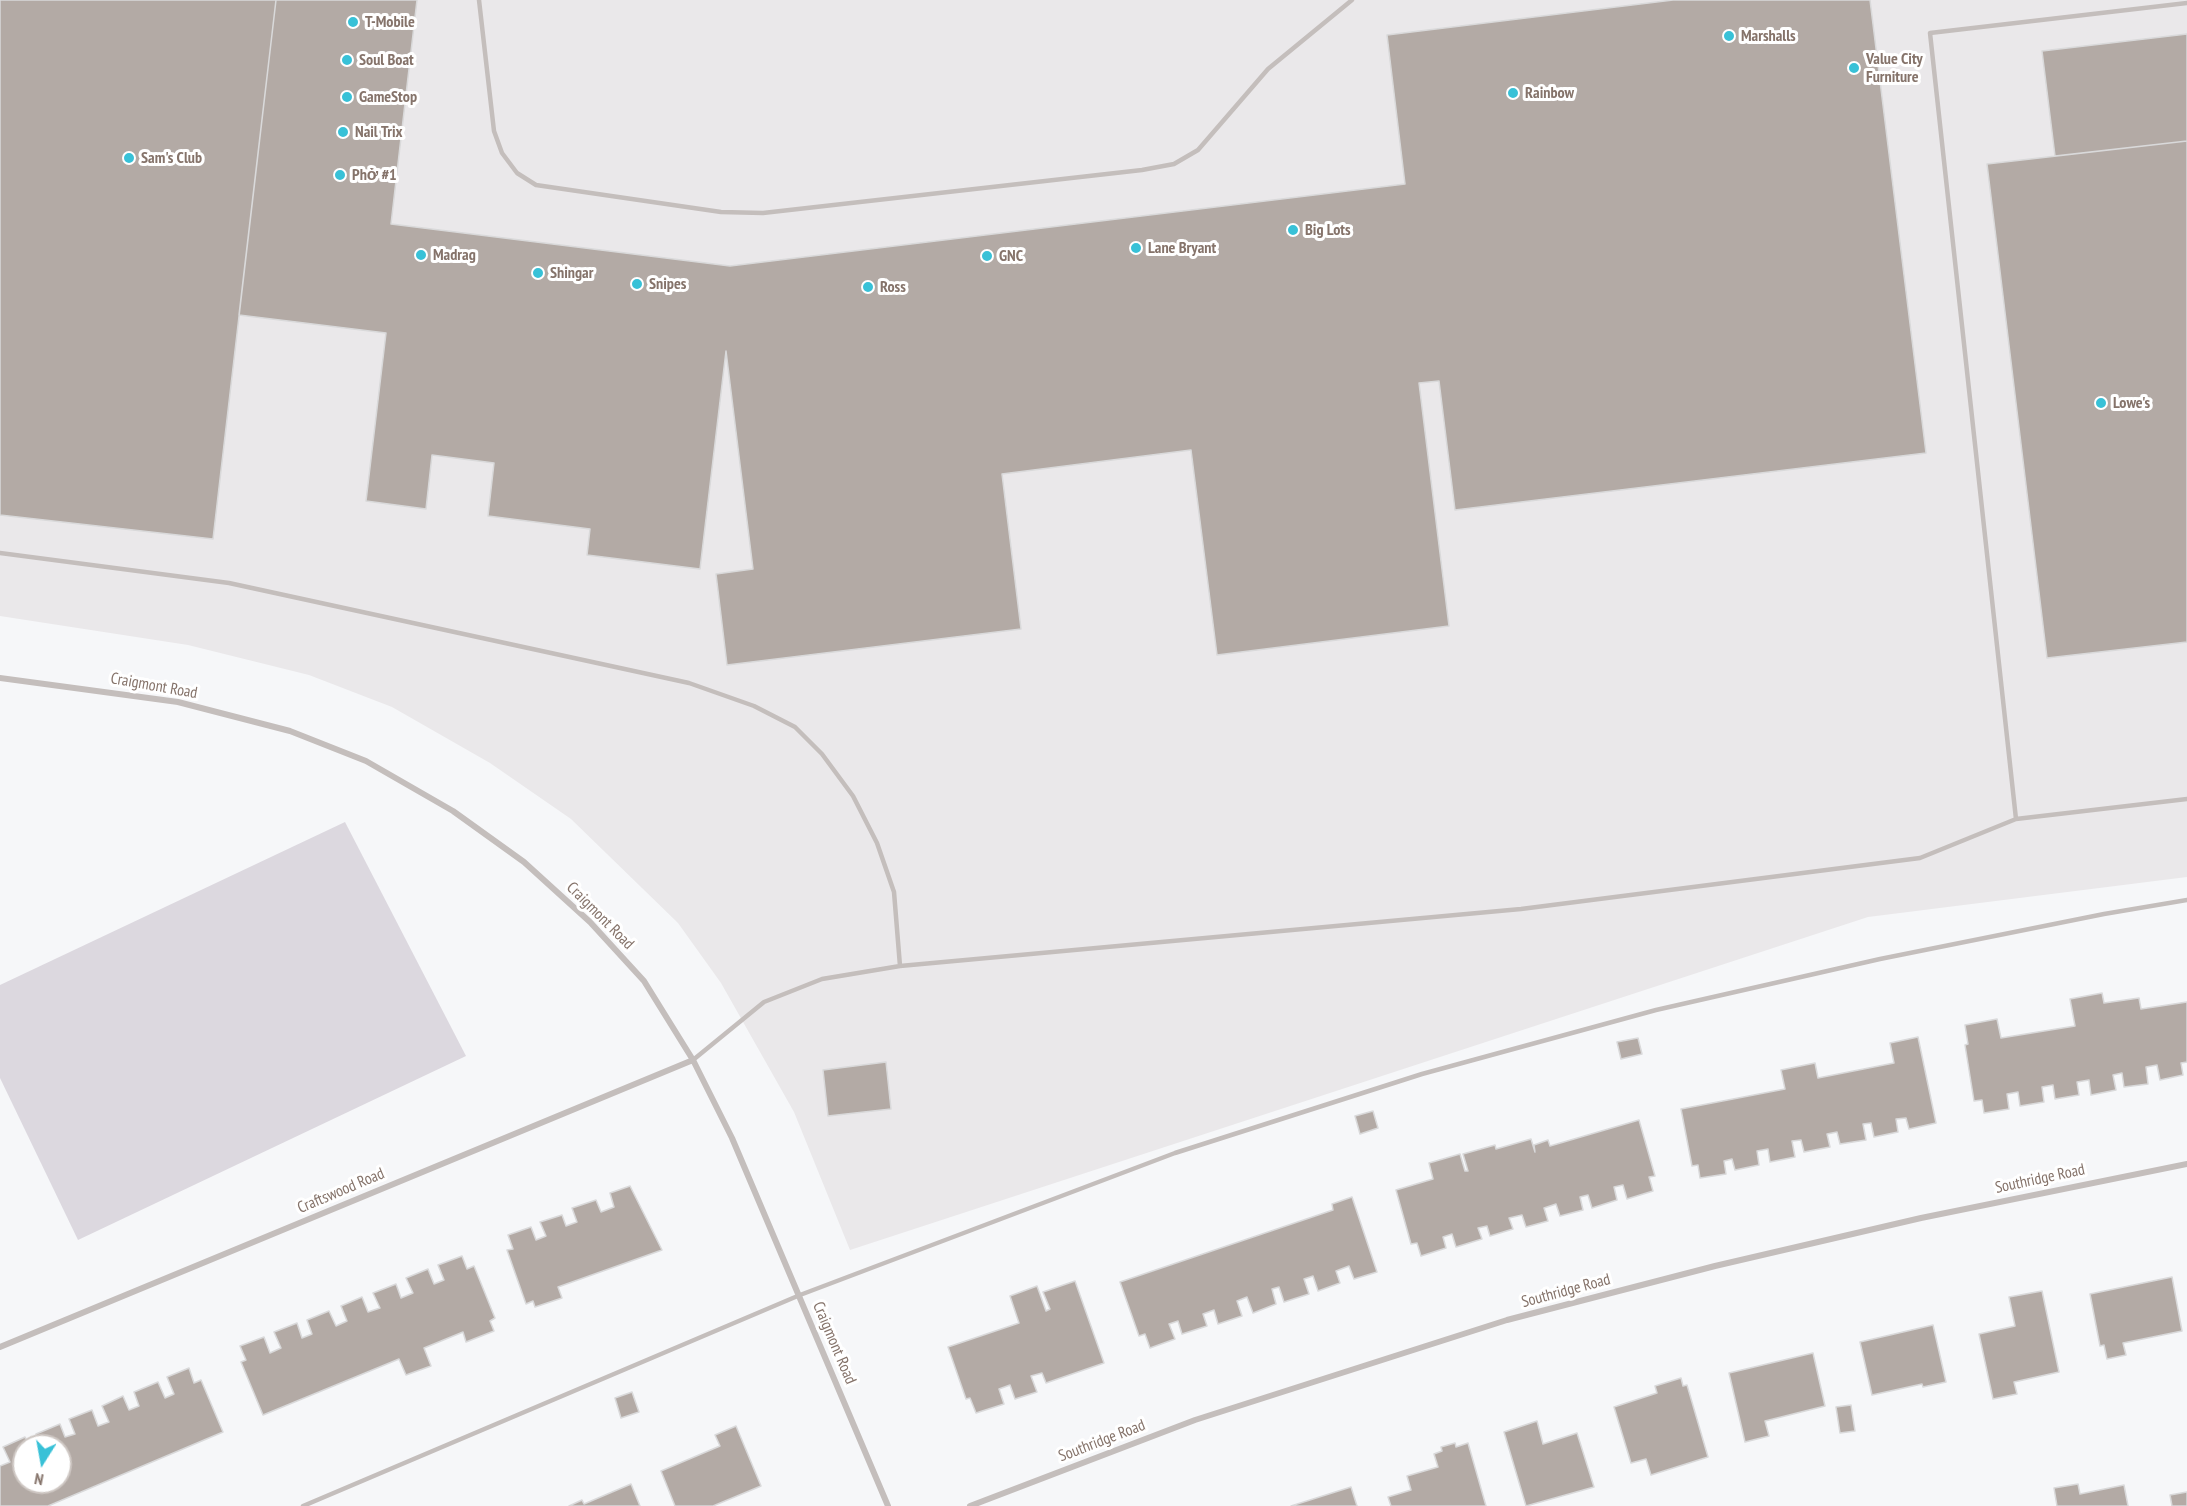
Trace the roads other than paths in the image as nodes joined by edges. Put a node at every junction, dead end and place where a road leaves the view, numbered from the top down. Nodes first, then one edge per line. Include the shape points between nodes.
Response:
1 (479, 0) edge
2 (1352, 0) edge
3 (2187, 3) edge
4 (0, 553) edge
5 (0, 678) edge
6 (2187, 799) edge
7 (2016, 819) junction
8 (2187, 900) edge
9 (900, 966) junction
10 (693, 1060) junction
11 (2187, 1164) edge
12 (800, 1295) junction
13 (0, 1347) edge
14 (303, 1506) edge
15 (888, 1506) edge
16 (970, 1506) edge

1 - 2 lane via 494,131 502,153 517,173 536,185 721,212 763,213 1174,164 1198,150 1268,69
3 - 7 lane via 1930,33
4 - 9 lane via 229,583 689,683 754,706 795,728 822,754 853,796 877,843 894,892
5 - 10 street, Craigmont Road via 178,702 290,731 366,762 453,811 524,862 590,922 644,981
6 - 7 lane
7 - 9 lane via 1908,860 1521,909
8 - 12 lane via 1835,969 1656,1010 1422,1074 1175,1153
9 - 10 lane via 822,979 764,1002
10 - 12 street, Craigmont Road via 732,1138
10 - 13 street, Craftswood Road
11 - 16 street, Southridge Road via 1920,1218 1507,1320 1195,1420
12 - 14 lane
12 - 15 street, Craigmont Road

